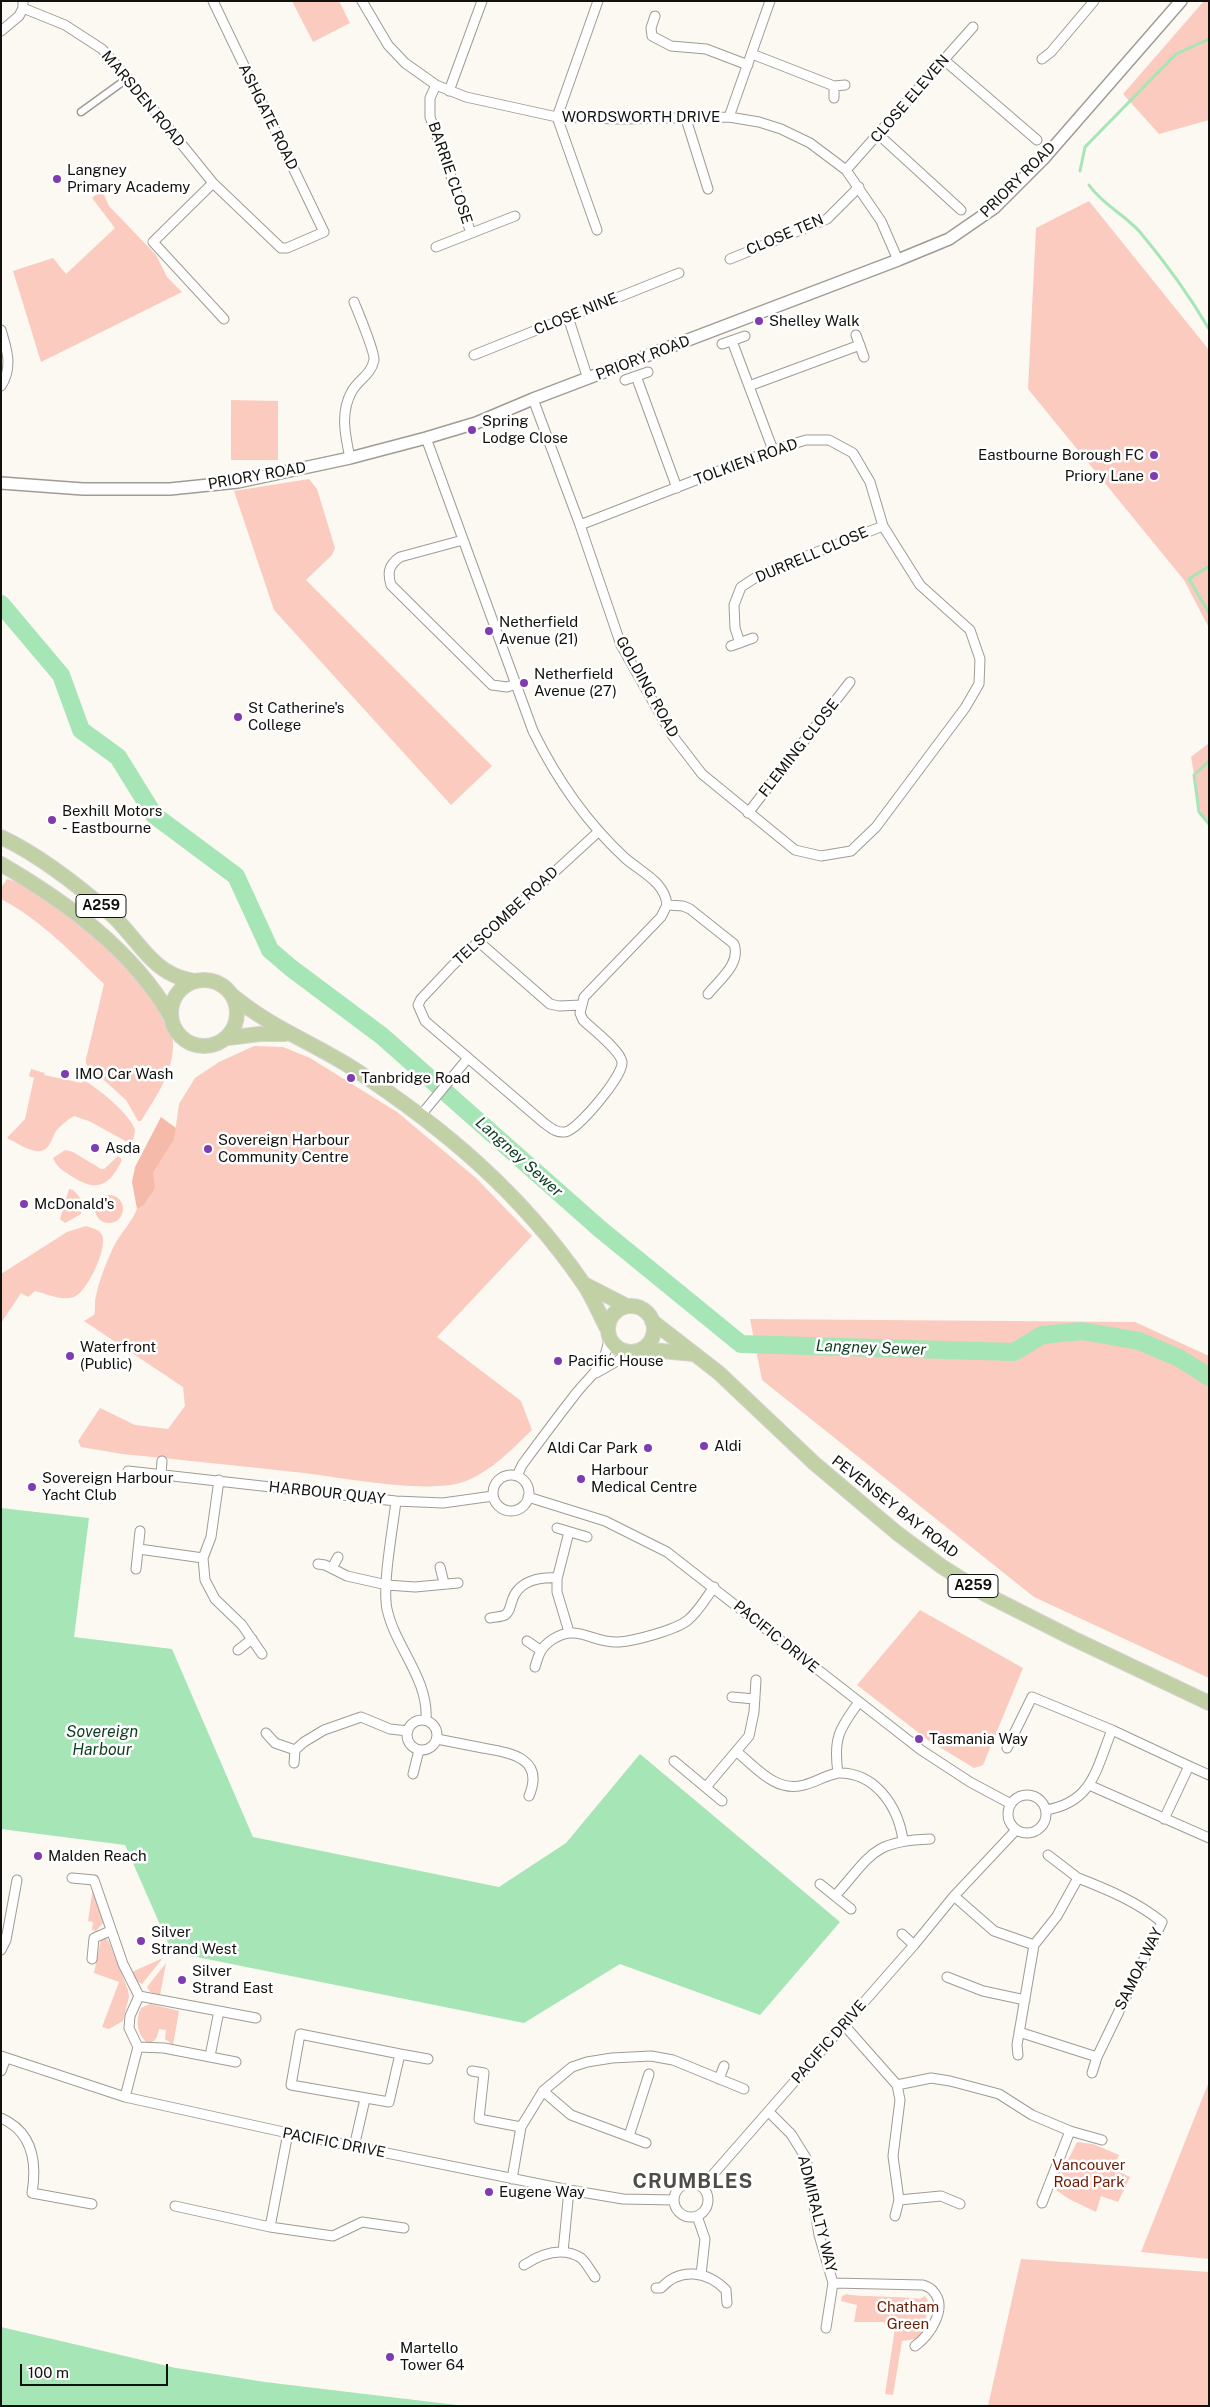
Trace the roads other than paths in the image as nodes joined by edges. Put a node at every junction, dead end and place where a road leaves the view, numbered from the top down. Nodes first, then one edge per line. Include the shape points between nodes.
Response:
1 (213, 1) edge
2 (362, 1) edge
3 (482, 1) edge
4 (598, 1) edge
5 (770, 1) edge
6 (1094, 1) edge
7 (1181, 1) edge
8 (23, 5) edge
9 (655, 16) dead end
10 (973, 27) dead end
11 (1, 31) edge
12 (752, 54) junction
13 (1042, 59) dead end
14 (944, 60) junction
15 (748, 65) junction
16 (128, 78) junction
17 (436, 85) junction
18 (845, 85) dead end
19 (834, 86) junction
20 (449, 91) junction
21 (834, 98) dead end
22 (81, 112) dead end
23 (556, 117) junction
24 (729, 117) junction
25 (686, 118) junction
26 (879, 135) junction
27 (1037, 140) dead end
28 (846, 170) junction
29 (213, 183) junction
30 (859, 187) junction
31 (708, 189) dead end
32 (961, 210) dead end
33 (515, 216) dead end
34 (597, 230) dead end
35 (324, 232) joint
36 (471, 233) junction
37 (436, 247) dead end
38 (730, 259) dead end
39 (898, 260) junction
40 (679, 273) dead end
41 (354, 302) dead end
42 (568, 317) junction
43 (224, 319) dead end
44 (1, 330) edge
45 (856, 335) dead end
46 (745, 336) dead end
47 (732, 341) junction
48 (722, 344) dead end
49 (860, 346) junction
50 (474, 355) dead end
51 (864, 357) dead end
52 (648, 372) dead end
53 (636, 376) junction
54 (588, 379) junction
55 (625, 380) dead end
56 (1, 386) edge
57 (749, 386) junction
58 (533, 399) junction
59 (426, 438) junction
60 (773, 450) junction
61 (350, 458) junction
62 (1, 483) edge
63 (677, 488) junction
64 (580, 524) junction
65 (883, 526) junction
66 (463, 540) junction
67 (753, 638) dead end
68 (740, 643) junction
69 (731, 646) dead end
70 (850, 682) dead end
71 (516, 684) junction
72 (748, 813) junction
73 (598, 832) junction
74 (1, 837) edge
75 (821, 856) joint
76 (1, 864) edge
77 (667, 905) junction
78 (479, 942) junction
79 (194, 981) junction
80 (708, 994) dead end
81 (234, 996) junction
82 (581, 1005) junction
83 (171, 1017) junction
84 (288, 1034) junction
85 (227, 1038) junction
86 (468, 1058) junction
87 (421, 1115) junction
88 (584, 1284) junction
89 (627, 1306) junction
90 (652, 1321) junction
91 (609, 1334) junction
92 (638, 1350) junction
93 (693, 1354) junction
94 (596, 1374) junction
95 (162, 1461) dead end
96 (128, 1471) dead end
97 (161, 1474) junction
98 (517, 1476) junction
99 (219, 1480) junction
100 (493, 1496) junction
101 (528, 1497) junction
102 (396, 1501) junction
103 (557, 1528) dead end
104 (140, 1531) dead end
105 (570, 1532) junction
106 (587, 1536) dead end
107 (139, 1549) junction
108 (338, 1557) dead end
109 (203, 1558) junction
110 (318, 1564) dead end
111 (440, 1567) dead end
112 (332, 1568) junction
113 (136, 1569) dead end
114 (557, 1578) junction
115 (444, 1583) junction
116 (458, 1583) dead end
117 (387, 1585) junction
118 (714, 1587) junction
119 (490, 1618) dead end
120 (569, 1632) junction
121 (252, 1639) junction
122 (527, 1641) dead end
123 (238, 1650) dead end
124 (540, 1650) junction
125 (262, 1654) dead end
126 (535, 1667) dead end
127 (756, 1680) dead end
128 (732, 1698) dead end
129 (754, 1699) junction
130 (859, 1702) junction
131 (1209, 1703) edge
132 (426, 1720) junction
133 (1112, 1730) junction
134 (408, 1731) junction
135 (266, 1733) dead end
136 (437, 1739) junction
137 (1007, 1748) dead end
138 (295, 1750) junction
139 (419, 1750) junction
140 (737, 1752) junction
141 (674, 1761) dead end
142 (294, 1763) dead end
143 (1189, 1766) junction
144 (838, 1773) junction
145 (414, 1774) dead end
146 (1209, 1774) edge
147 (1089, 1785) junction
148 (706, 1787) junction
149 (529, 1796) dead end
150 (722, 1801) dead end
151 (1011, 1804) junction
152 (1046, 1810) junction
153 (1164, 1819) junction
154 (1016, 1830) junction
155 (1209, 1838) edge
156 (930, 1839) dead end
157 (903, 1840) junction
158 (1048, 1856) dead end
159 (72, 1878) dead end
160 (1078, 1878) junction
161 (17, 1880) dead end
162 (820, 1884) dead end
163 (835, 1896) junction
164 (954, 1896) junction
165 (851, 1909) dead end
166 (110, 1931) junction
167 (902, 1934) dead end
168 (4, 1940) edge
169 (914, 1945) junction
170 (1034, 1945) junction
171 (1, 1950) edge
172 (92, 1959) dead end
173 (947, 1977) dead end
174 (139, 1996) junction
175 (1025, 2000) junction
176 (219, 2011) junction
177 (256, 2018) dead end
178 (844, 2025) junction
179 (1019, 2032) junction
180 (138, 2047) junction
181 (211, 2051) dead end
182 (400, 2054) junction
183 (1018, 2055) dead end
184 (4, 2056) edge
185 (1097, 2058) junction
186 (428, 2059) dead end
187 (236, 2062) dead end
188 (724, 2066) dead end
189 (1, 2071) edge
190 (472, 2071) dead end
191 (1092, 2072) dead end
192 (649, 2074) dead end
193 (719, 2079) junction
194 (897, 2085) junction
195 (744, 2089) dead end
196 (543, 2091) junction
197 (125, 2097) junction
198 (365, 2099) junction
199 (769, 2112) junction
200 (1, 2118) edge
201 (521, 2127) junction
202 (1070, 2131) junction
203 (288, 2134) junction
204 (629, 2136) junction
205 (1102, 2140) dead end
206 (646, 2143) dead end
207 (354, 2147) junction
208 (512, 2179) junction
209 (702, 2187) junction
210 (569, 2190) junction
211 (674, 2200) junction
212 (899, 2200) junction
213 (1042, 2203) dead end
214 (92, 2204) dead end
215 (960, 2204) dead end
216 (175, 2206) dead end
217 (697, 2216) junction
218 (895, 2216) dead end
219 (270, 2227) junction
220 (404, 2228) dead end
221 (563, 2252) junction
222 (524, 2265) dead end
223 (701, 2275) junction
224 (595, 2277) dead end
225 (833, 2284) junction
226 (656, 2288) dead end
227 (728, 2303) dead end
228 (826, 2328) dead end
229 (915, 2346) dead end

1 - 35 street, ASHGATE ROAD
2 - 17 street, WORDSWORTH DRIVE via 388,45 405,63
3 - 20 street
4 - 23 street
5 - 12 street
6 - 13 street
7 - 39 street, PRIORY ROAD via 1045,157 994,208 949,239
8 - 11 street via 19,16
8 - 16 street, MARSDEN ROAD via 65,25 102,49
9 - 15 street via 652,36 666,48 706,49
10 - 14 street, CLOSE ELEVEN
12 - 15 street
12 - 19 street
14 - 26 street, CLOSE ELEVEN
14 - 27 street
15 - 24 street
16 - 22 street
16 - 29 street, MARSDEN ROAD
17 - 20 street, WORDSWORTH DRIVE
17 - 36 street, BARRIE CLOSE via 430,98 430,117
18 - 19 street
19 - 21 street
20 - 23 street, WORDSWORTH DRIVE
23 - 25 street, WORDSWORTH DRIVE
23 - 34 street
24 - 25 street, WORDSWORTH DRIVE
24 - 28 street, WORDSWORTH DRIVE via 781,129 810,143
25 - 31 street
26 - 28 street, CLOSE ELEVEN
26 - 32 street
28 - 30 street, WORDSWORTH DRIVE
29 - 35 street, MARSDEN ROAD via 281,248
29 - 43 street via 153,242
30 - 38 street, CLOSE TEN via 827,219
30 - 39 street, WORDSWORTH DRIVE via 882,221
33 - 36 street, BARRIE CLOSE
36 - 37 street, BARRIE CLOSE
39 - 54 street, PRIORY ROAD
40 - 42 street, CLOSE NINE
41 - 61 street via 374,358 369,374 353,390 345,410 344,429
42 - 50 street, CLOSE NINE
42 - 54 street
44 - 56 street via 9,362
45 - 49 street
46 - 47 street
47 - 48 street
47 - 57 street
49 - 51 street
49 - 57 street
52 - 53 street
53 - 55 street
53 - 63 street
54 - 58 street, PRIORY ROAD
57 - 60 street
58 - 59 street, PRIORY ROAD via 476,423
58 - 64 street, GOLDING ROAD
59 - 61 street, PRIORY ROAD
59 - 66 street
60 - 63 street, TOLKIEN ROAD
60 - 65 street, TOLKIEN ROAD via 806,440 829,440 852,453 870,482
61 - 62 street, PRIORY ROAD via 243,481 170,489 83,490
63 - 64 street, TOLKIEN ROAD
64 - 72 street, GOLDING ROAD via 621,645 672,736 702,774
65 - 68 street, DURRELL CLOSE via 761,574 741,587 734,605 735,628
65 - 75 street, TOLKIEN ROAD via 920,585 970,630 980,659 979,684 965,708 876,828 850,851
66 - 71 street
66 - 71 street via 400,557 392,562 388,575 391,585 492,685
67 - 68 street
68 - 69 street
70 - 72 street, FLEMING CLOSE
71 - 73 street via 546,758 565,790
72 - 75 street, GOLDING ROAD via 795,850
73 - 77 street via 659,885 667,898
73 - 78 street, TELSCOMBE ROAD
74 - 79 main road, A259 via 52,869 97,903 158,965 171,974
76 - 83 main road, A259 via 66,905 110,942 151,986
77 - 80 street via 690,909 734,944 736,961
77 - 82 street via 661,917 584,996
78 - 82 street via 550,1004
78 - 86 street, TELSCOMBE ROAD via 453,964 418,1004 425,1021
79 - 81 main road via 213,980
79 - 83 main road via 177,994 172,1003
81 - 84 main road via 258,1016
81 - 85 main road via 238,1019
82 - 86 street via 583,1020 618,1053 622,1063 617,1078 577,1125 566,1132 556,1132 544,1124
83 - 85 main road via 180,1036 195,1045 212,1046
84 - 85 main road
84 - 87 main road via 352,1067
86 - 87 street
87 - 88 main road via 534,1217
88 - 89 main road
88 - 91 main road
89 - 90 main road via 642,1309
89 - 91 main road via 611,1317
90 - 92 main road via 652,1337
90 - 93 main road, PEVENSEY BAY ROAD / A259
91 - 92 main road via 619,1349
91 - 94 street via 607,1353
92 - 93 main road
92 - 94 street
93 - 131 main road, PEVENSEY BAY ROAD / A259 via 719,1373 814,1464 941,1566 985,1594
94 - 98 street via 577,1392
95 - 97 street
96 - 97 street, HARBOUR QUAY
97 - 99 street, HARBOUR QUAY
98 - 100 street via 499,1479
98 - 101 street via 526,1485
99 - 102 street, HARBOUR QUAY
99 - 109 street via 211,1537
100 - 101 street via 498,1505 507,1510 518,1509
100 - 102 street, HARBOUR QUAY via 443,1503
101 - 118 street, PACIFIC DRIVE via 605,1521 654,1544
102 - 117 street
103 - 105 street
104 - 107 street
105 - 106 street
105 - 114 street
107 - 109 street
107 - 113 street
108 - 112 street
109 - 121 street via 204,1580 211,1594
110 - 112 street
111 - 115 street
112 - 117 street via 366,1582
114 - 119 street via 544,1577 526,1583 513,1597 510,1611
114 - 120 street via 557,1592
115 - 116 street
115 - 117 street via 415,1587
117 - 132 street via 387,1610 426,1700
118 - 120 street via 688,1620 666,1630 621,1642
118 - 130 street, PACIFIC DRIVE
120 - 124 street via 556,1637
121 - 123 street
121 - 125 street
122 - 124 street
124 - 126 street
127 - 129 street
128 - 129 street
129 - 140 street via 749,1736
130 - 144 street via 836,1741
130 - 151 street, PACIFIC DRIVE via 921,1750
132 - 134 street via 414,1722
132 - 136 street via 435,1726
133 - 137 street via 1032,1697
133 - 143 street
133 - 147 street
134 - 138 street via 390,1729 361,1717 324,1730
134 - 139 street via 410,1743
135 - 138 street via 275,1743
136 - 139 street via 430,1748
136 - 149 street via 520,1757 532,1772 533,1787
138 - 142 street
139 - 145 street
140 - 144 street via 769,1779 783,1786 806,1785 822,1776
140 - 148 street
141 - 148 street
143 - 146 street
143 - 153 street
144 - 157 street via 862,1777 878,1789 898,1817
147 - 152 street via 1071,1804
147 - 153 street
148 - 150 street
151 - 152 street via 1023,1795 1031,1795 1038,1798
151 - 154 street via 1008,1818
152 - 154 street via 1040,1828 1028,1834
153 - 155 street
154 - 164 street, PACIFIC DRIVE
156 - 157 street
157 - 163 street via 875,1851
158 - 160 street
159 - 166 street via 94,1880
160 - 170 street via 1057,1916
160 - 185 street, SAMOA WAY via 1114,1892 1162,1922
161 - 168 street
162 - 163 street
163 - 165 street
164 - 169 street, PACIFIC DRIVE
164 - 170 street via 994,1931
166 - 172 street via 94,1938
166 - 174 street
167 - 169 street
168 - 171 street
169 - 178 street, PACIFIC DRIVE
170 - 175 street
173 - 175 street via 983,1991
174 - 176 street
174 - 180 street via 130,2016 129,2028
175 - 179 street
176 - 177 street
176 - 181 street
178 - 194 street
178 - 199 street, PACIFIC DRIVE
179 - 183 street
179 - 185 street
180 - 187 street via 164,2048
180 - 197 street
182 - 186 street
182 - 198 street via 389,2102
182 - 198 street via 300,2034 291,2085
184 - 189 street
184 - 197 street, PACIFIC DRIVE
185 - 191 street, SAMOA WAY
188 - 193 street
190 - 201 street via 484,2073 479,2118
192 - 204 street
193 - 195 street
193 - 196 street via 673,2060 632,2056 572,2067
194 - 202 street via 931,2078 999,2094 1032,2115
194 - 212 street via 900,2100 893,2156
196 - 201 street
196 - 204 street via 571,2115
197 - 203 street, PACIFIC DRIVE
198 - 207 street
199 - 209 street, PACIFIC DRIVE
199 - 225 street, ADMIRALTY WAY via 791,2134 806,2158 819,2235
200 - 214 street via 21,2132 30,2145 35,2172 32,2193
201 - 208 street
202 - 205 street
202 - 213 street
203 - 207 street, PACIFIC DRIVE
203 - 219 street
204 - 206 street
207 - 208 street, PACIFIC DRIVE
208 - 210 street, PACIFIC DRIVE
209 - 211 street via 684,2185
209 - 217 street via 708,2203 702,2214
210 - 211 street, PACIFIC DRIVE via 623,2199
210 - 221 street
211 - 217 street via 679,2213
212 - 215 street via 941,2196
212 - 218 street
216 - 219 street
217 - 223 street via 705,2239
219 - 220 street via 333,2236 362,2222
221 - 222 street via 540,2255
221 - 224 street via 582,2258
223 - 226 street via 683,2273
223 - 227 street via 726,2290
225 - 228 street, ADMIRALTY WAY
225 - 229 street via 923,2285 933,2291 938,2301 936,2320 925,2339

